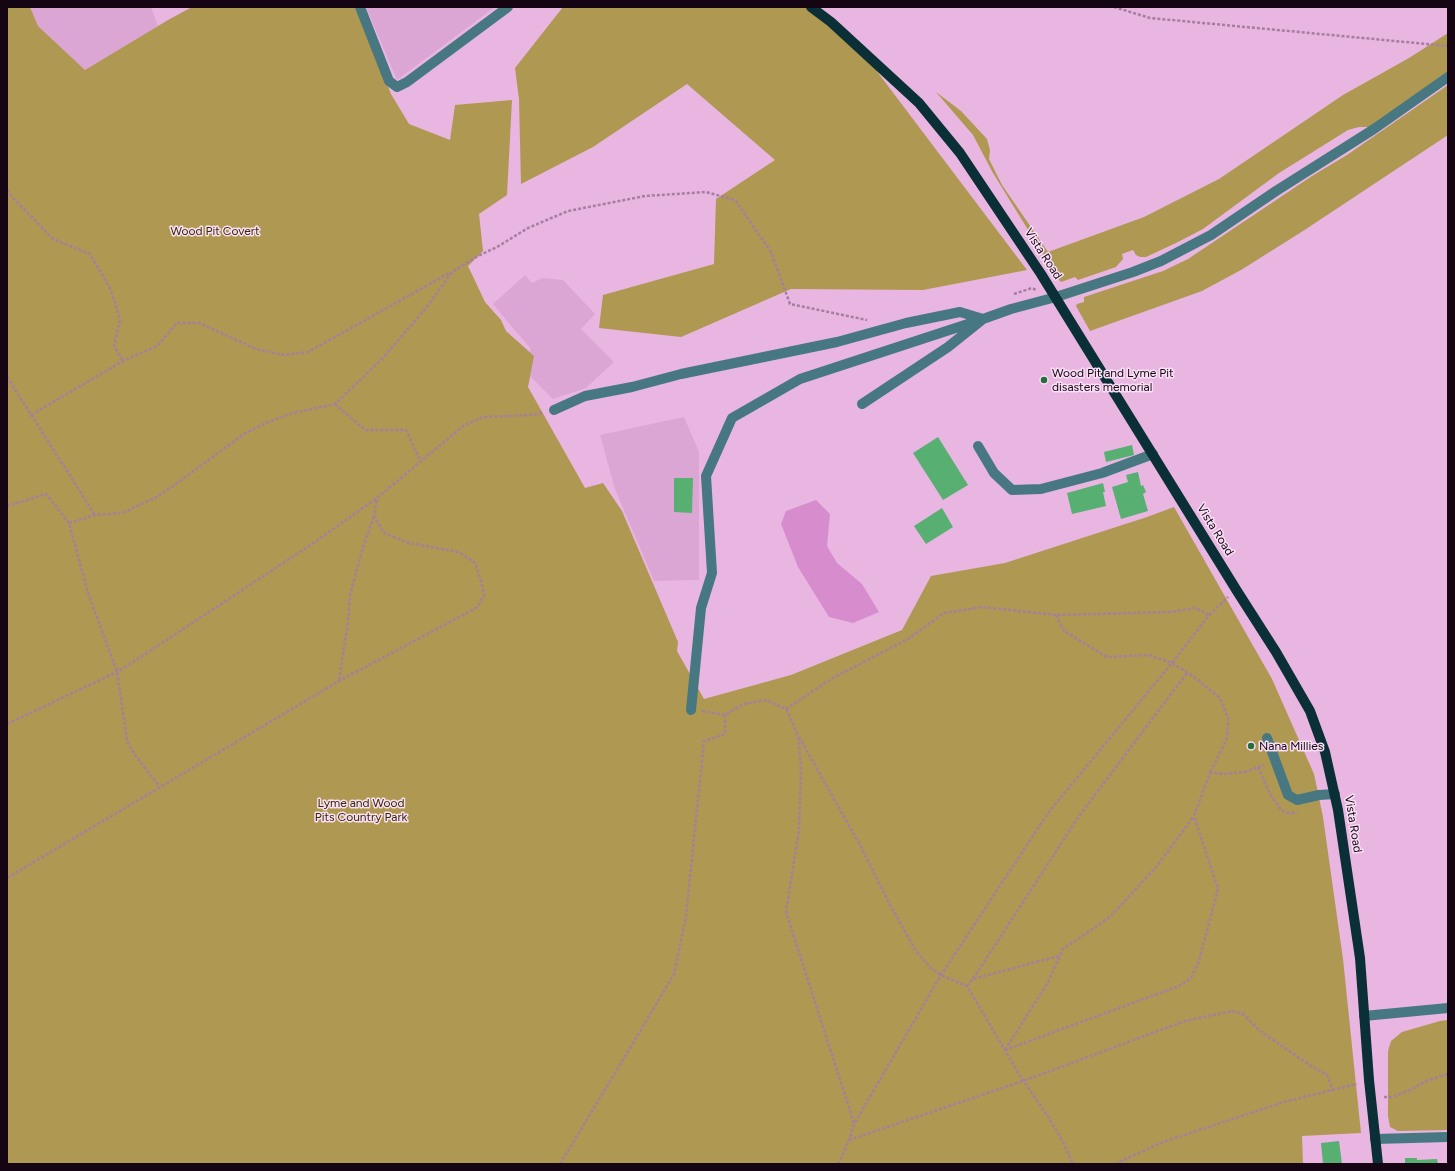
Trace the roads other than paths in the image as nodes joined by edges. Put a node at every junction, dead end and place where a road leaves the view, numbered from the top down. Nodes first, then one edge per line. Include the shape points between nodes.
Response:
1 (360, 7) edge
2 (508, 7) edge
3 (811, 7) edge
4 (1448, 77) edge
5 (1056, 297) junction
6 (983, 319) junction
7 (862, 404) dead end
8 (554, 410) road end
9 (978, 446) dead end
10 (1153, 454) junction
11 (692, 710) road end
12 (1267, 738) dead end
13 (1335, 794) junction
14 (1448, 1008) edge
15 (1364, 1016) junction
16 (1448, 1137) edge
17 (1375, 1139) junction
18 (1378, 1164) edge

1 - 2 street via 389,81 397,87
3 - 5 main road, Vista Road via 831,22 919,103 960,153
4 - 5 street via 1374,129 1212,235 1154,263
5 - 6 street
5 - 10 main road, Vista Road
6 - 7 street via 948,347
6 - 8 street via 960,312 922,320 837,342 585,396
6 - 11 street via 800,379 732,418 706,476 712,573 701,608
9 - 10 street via 994,473 1012,490 1042,489 1102,473
10 - 13 main road, Vista Road via 1310,711 1325,752
12 - 13 street via 1288,795 1297,800
13 - 15 main road, Vista Road via 1360,958
14 - 15 street
15 - 17 main road, Vista Road
16 - 17 street
17 - 18 main road, Vista Road

